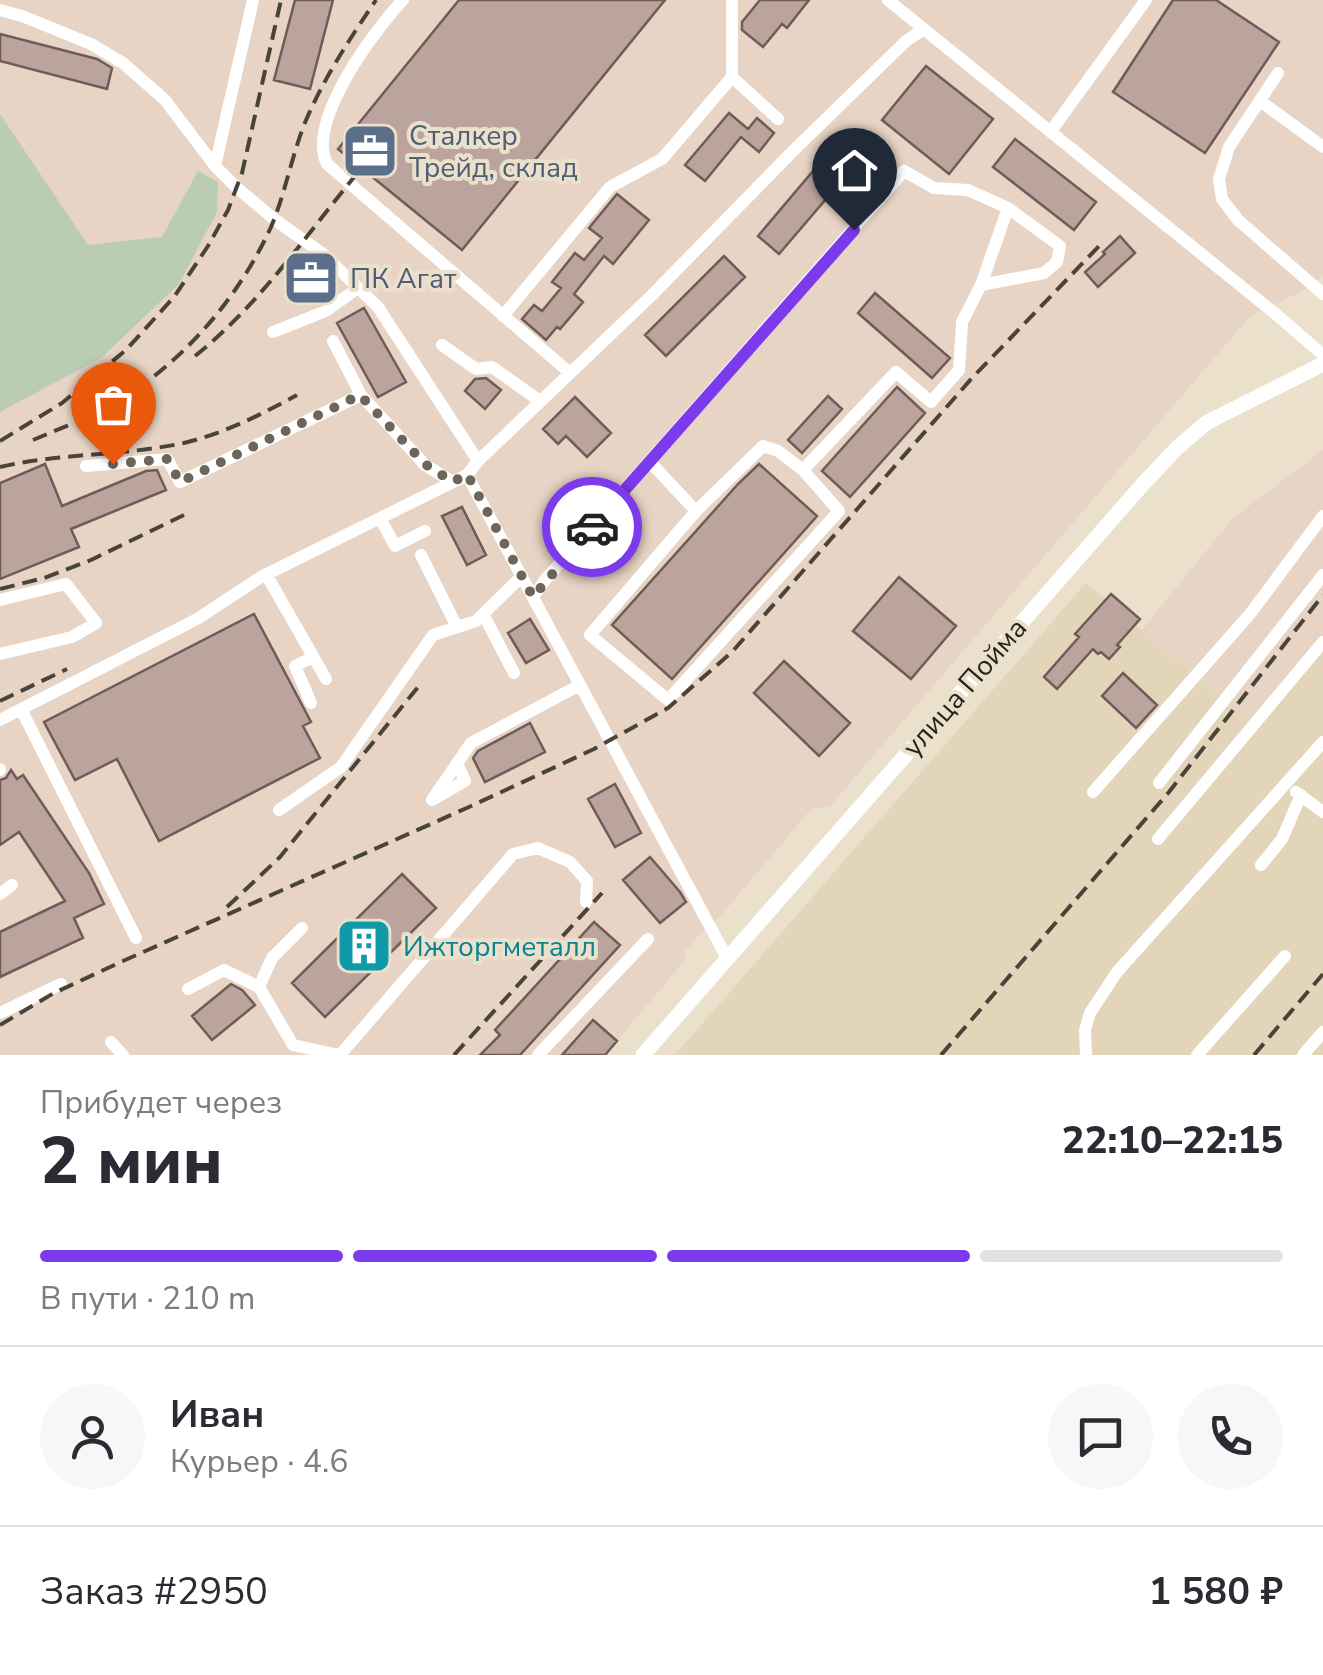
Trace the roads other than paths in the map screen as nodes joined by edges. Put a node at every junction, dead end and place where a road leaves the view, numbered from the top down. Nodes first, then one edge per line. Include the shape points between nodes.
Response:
1 (253, 0) edge
2 (403, 0) edge
3 (732, 0) edge
4 (888, 0) edge
5 (1146, 0) edge
6 (0, 10) edge
7 (924, 29) junction
8 (1278, 73) dead end
9 (732, 77) junction
10 (1260, 101) junction
11 (778, 119) dead end
12 (1051, 130) junction
13 (1323, 147) edge
14 (215, 166) junction
15 (1008, 208) junction
16 (982, 285) junction
17 (358, 288) junction
18 (1323, 294) edge
19 (503, 316) junction
20 (274, 332) dead end
21 (333, 341) dead end
22 (442, 344) dead end
23 (1323, 355) edge
24 (1323, 364) edge
25 (570, 373) junction
26 (360, 395) junction
27 (540, 401) junction
28 (478, 461) junction
29 (650, 462) junction
30 (86, 466) dead end
31 (802, 470) junction
32 (467, 474) junction
33 (453, 482) junction
34 (696, 510) junction
35 (1323, 516) edge
36 (380, 518) junction
37 (425, 531) dead end
38 (421, 555) dead end
39 (266, 574) junction
40 (1323, 575) edge
41 (522, 576) junction
42 (533, 597) junction
43 (0, 600) edge
44 (483, 614) junction
45 (457, 627) junction
46 (1323, 642) edge
47 (0, 654) edge
48 (313, 657) junction
49 (514, 673) dead end
50 (326, 679) dead end
51 (580, 685) junction
52 (311, 703) dead end
53 (21, 709) junction
54 (0, 720) edge
55 (1323, 742) edge
56 (458, 763) dead end
57 (1159, 783) dead end
58 (1287, 784) junction
59 (1093, 792) dead end
60 (1301, 795) junction
61 (279, 810) dead end
62 (1323, 812) edge
63 (1158, 839) dead end
64 (1262, 864) dead end
65 (586, 902) dead end
66 (302, 928) dead end
67 (136, 938) dead end
68 (648, 940) dead end
69 (1286, 956) dead end
70 (726, 958) junction
71 (61, 984) dead end
72 (259, 987) junction
73 (188, 990) dead end
74 (0, 1013) edge
75 (1323, 1032) edge
76 (111, 1042) dead end
77 (316, 1053) edge
78 (1087, 1054) edge
79 (123, 1055) edge
80 (340, 1055) edge
81 (538, 1055) edge
82 (643, 1055) edge
83 (1197, 1055) edge
84 (1303, 1055) edge

1 - 14 street
2 - 19 street via 341,89 326,123 323,156
3 - 9 street
4 - 7 street
5 - 12 street
6 - 14 street via 91,44 122,63 165,100
7 - 12 street
7 - 25 street
8 - 10 street
9 - 11 street
9 - 19 street via 662,160 610,187
10 - 13 street
10 - 18 street via 1229,148 1219,179 1222,198
12 - 23 street
14 - 17 street
15 - 16 street
15 - 16 street via 1060,246 1058,262 1044,274
15 - 29 street via 968,190 934,188 904,172
16 - 31 street via 962,322 959,370 930,402 896,372
17 - 20 street via 326,311
17 - 28 street via 378,307
19 - 25 street
21 - 26 street
22 - 27 street via 476,369 492,367
24 - 70 main road, улица Пойма via 1206,423 1177,448
25 - 27 street
26 - 30 street via 180,482 167,459
26 - 33 street via 425,464
27 - 28 street
28 - 32 street
29 - 34 street
29 - 42 street
31 - 34 street via 762,446
31 - 34 street via 839,512 668,700 590,635
32 - 33 street
32 - 41 street
33 - 36 street
35 - 59 street via 1250,614
36 - 37 street via 395,546
36 - 39 street
38 - 45 street
39 - 48 street
39 - 53 street via 197,619
40 - 57 street
41 - 42 street
41 - 44 street
42 - 51 street
43 - 47 street via 66,584 96,623 72,637
44 - 45 street
44 - 49 street
45 - 61 street via 433,635 341,767
46 - 63 street
48 - 50 street
48 - 52 street via 295,666
51 - 56 street via 471,743
51 - 70 street
53 - 54 street
53 - 67 street
55 - 58 street
58 - 60 street
58 - 78 street via 1117,972 1090,1013
60 - 62 street
60 - 64 street via 1282,839
65 - 80 street via 587,881 570,862 538,848 513,854
66 - 72 street via 272,958
68 - 81 street
69 - 83 street
70 - 82 main road, улица Пойма
71 - 74 street
72 - 73 street via 224,970
72 - 77 street via 293,1046
75 - 84 street
76 - 79 street
77 - 80 street

